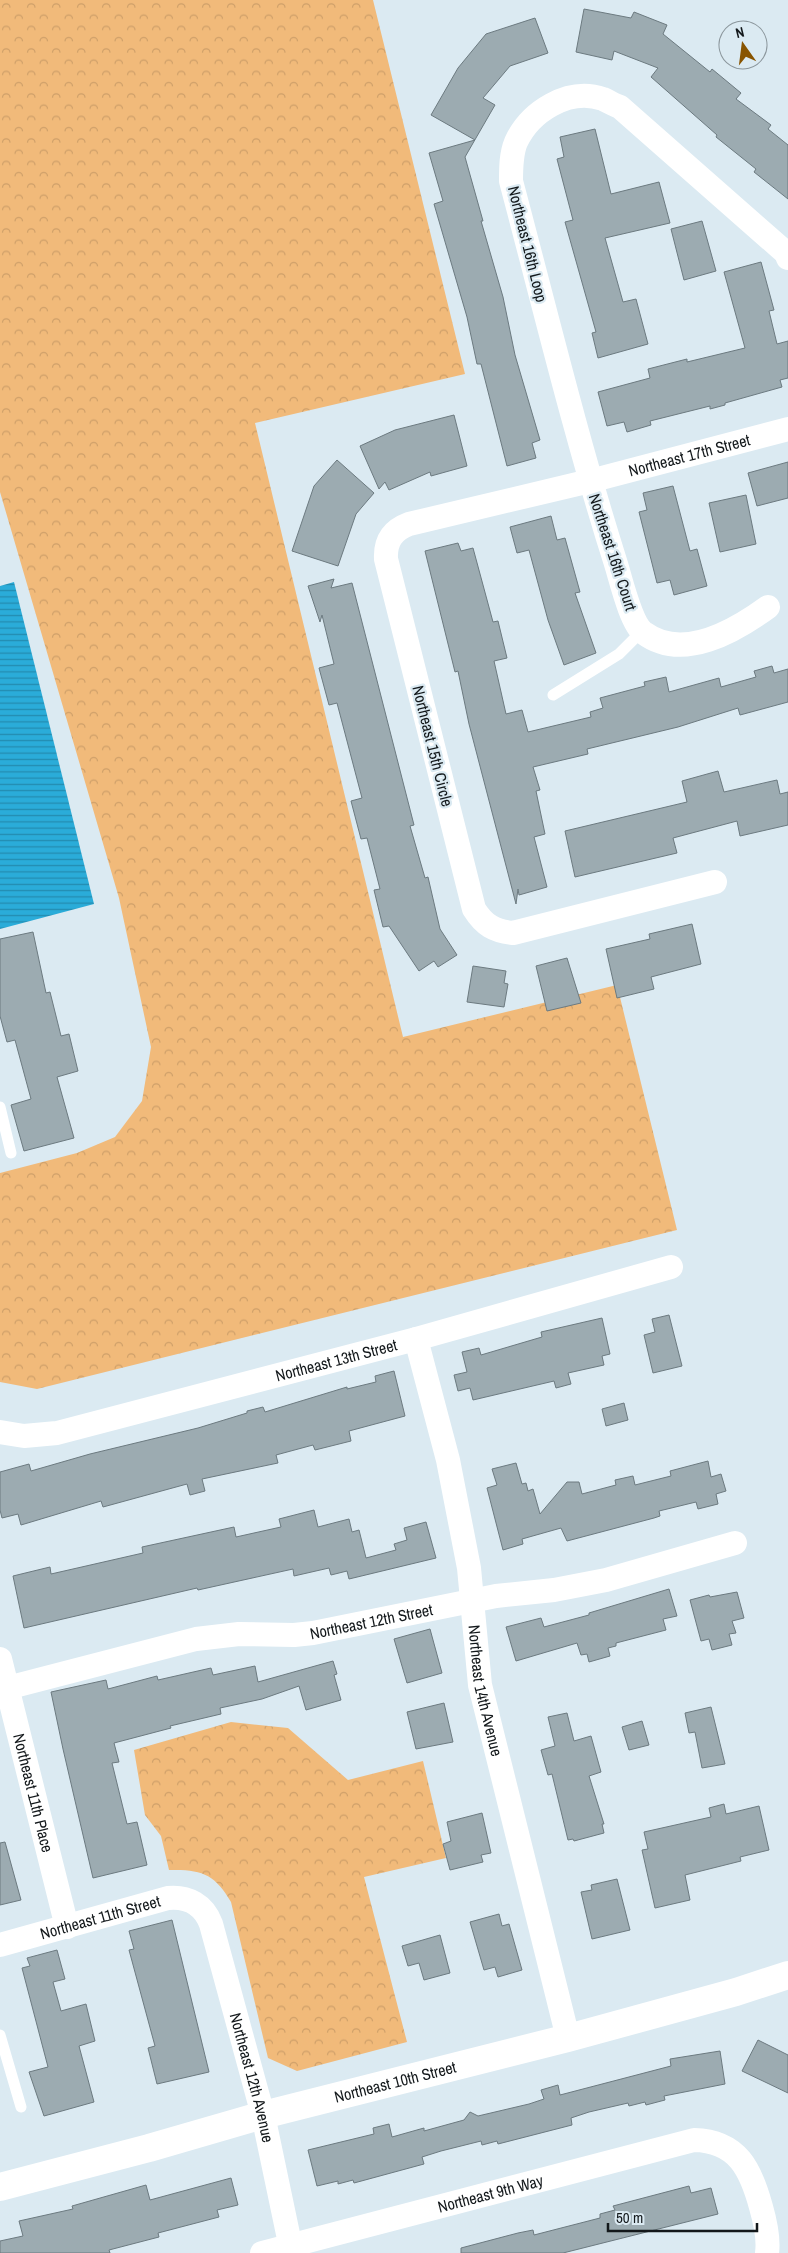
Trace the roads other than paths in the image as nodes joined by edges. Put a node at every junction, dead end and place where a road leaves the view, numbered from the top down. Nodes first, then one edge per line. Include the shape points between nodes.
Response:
1 (788, 258) edge
2 (788, 429) edge
3 (590, 481) junction
4 (768, 607) dead end
5 (642, 632) junction
6 (553, 695) dead end
7 (715, 882) dead end
8 (0, 1107) edge
9 (11, 1153) dead end
10 (671, 1267) dead end
11 (416, 1339) junction
12 (0, 1432) edge
13 (734, 1543) dead end
14 (471, 1601) junction
15 (0, 1659) edge
16 (7, 1688) junction
17 (199, 1905) joint
18 (67, 1927) junction
19 (0, 1945) edge
20 (788, 1975) edge
21 (0, 2035) edge
22 (568, 2038) junction
23 (21, 2107) dead end
24 (263, 2116) junction
25 (0, 2186) edge
26 (291, 2249) edge
27 (262, 2253) edge
28 (767, 2253) edge

1 - 3 street, Northeast 16th Loop via 620,107 602,98 567,99 538,113 525,127 515,144 511,181
2 - 3 street, Northeast 17th Street
3 - 5 street, Northeast 16th Court via 629,608
3 - 7 street, Northeast 15th Circle via 409,524 396,531 387,543 386,559 474,909 489,927 513,933
4 - 5 street, Northeast 16th Court via 741,626 693,644 666,643
5 - 6 lane via 619,654
8 - 9 lane
10 - 11 street, Northeast 13th Street
11 - 12 street, Northeast 13th Street via 57,1433 24,1436
11 - 14 street, Northeast 14th Avenue via 448,1460 469,1568
13 - 14 street, Northeast 12th Street via 606,1580
14 - 16 street, Northeast 12th Street via 294,1636 239,1634 196,1639
14 - 22 street, Northeast 14th Avenue via 480,1685
15 - 16 street, Northeast 11th Place
16 - 18 street, Northeast 11th Place
17 - 18 street, Northeast 11th Street via 184,1898 168,1898
17 - 24 street, Northeast 12th Avenue via 211,1924
18 - 19 street, Northeast 11th Street
20 - 22 street, Northeast 10th Street
21 - 23 lane
22 - 24 street, Northeast 10th Street
24 - 25 street, Northeast 10th Street
24 - 26 street, Northeast 12th Avenue
26 - 27 street, Northeast 9th Way
26 - 28 street, Northeast 9th Way via 684,2141 703,2140 734,2152 755,2183 764,2216

